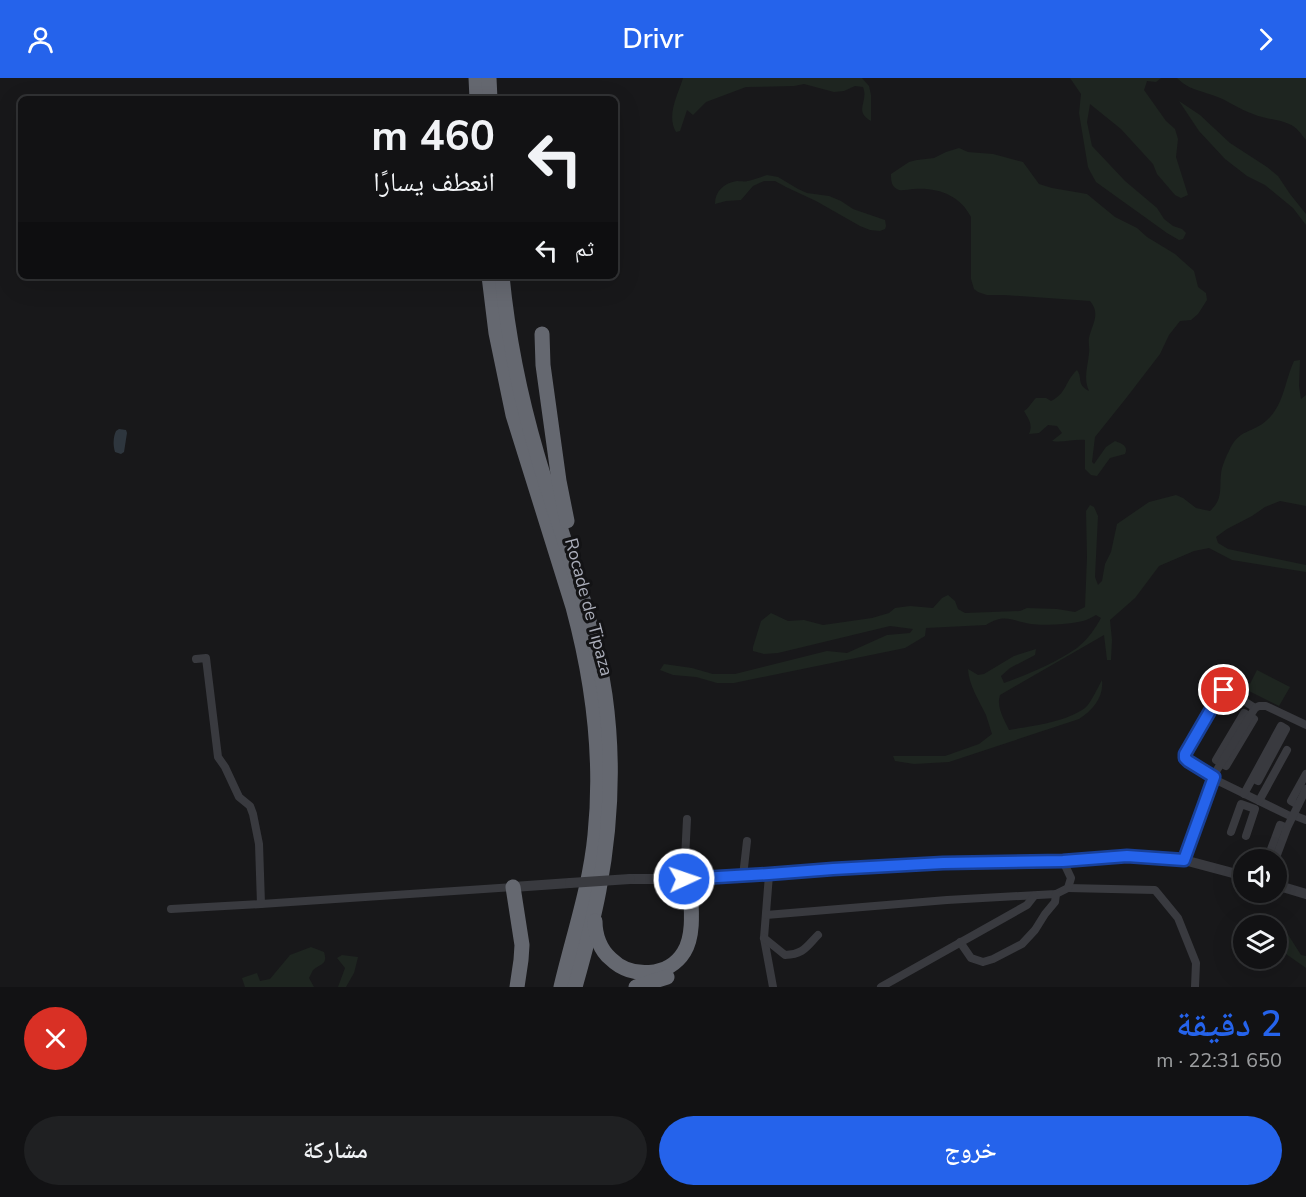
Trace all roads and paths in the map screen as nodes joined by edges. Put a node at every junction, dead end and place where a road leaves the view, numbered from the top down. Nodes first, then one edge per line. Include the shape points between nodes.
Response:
1 (476, 78) edge
2 (489, 78) edge
3 (477, 96) edge
4 (490, 96) edge
5 (489, 279) edge
6 (502, 279) edge
7 (542, 334) dead end
8 (571, 560) junction
9 (196, 659) dead end
10 (1245, 702) junction
11 (1266, 706) junction
12 (1255, 708) junction
13 (1306, 725) edge
14 (1287, 750) dead end
15 (1306, 774) edge
16 (1213, 777) junction
17 (1253, 778) junction
18 (1306, 789) edge
19 (1252, 797) junction
20 (1298, 805) junction
21 (1247, 806) junction
22 (1292, 816) junction
23 (687, 819) dead end
24 (1306, 820) edge
25 (1287, 828) junction
26 (1231, 832) dead end
27 (1246, 836) dead end
28 (747, 842) dead end
29 (1271, 849) edge
30 (1279, 849) edge
31 (1184, 860) junction
32 (1063, 861) junction
33 (1233, 873) edge
34 (769, 874) junction
35 (743, 876) junction
36 (691, 878) junction
37 (513, 887) junction
38 (1068, 888) junction
39 (1287, 888) edge
40 (599, 890) junction
41 (1056, 894) junction
42 (1306, 894) edge
43 (1034, 896) junction
44 (261, 904) junction
45 (171, 909) dead end
46 (766, 915) junction
47 (818, 935) dead end
48 (764, 938) junction
49 (960, 942) junction
50 (517, 987) edge
51 (561, 987) edge
52 (575, 987) edge
53 (636, 987) edge
54 (773, 987) edge
55 (881, 987) edge
56 (1195, 987) edge

1 - 3 highway
2 - 4 highway
5 - 51 highway, Rocade de Tipaza via 513,415 579,628 595,718 595,835 585,894
6 - 8 highway, Rocade de Tipaza via 525,412
7 - 8 highway
8 - 40 highway, Rocade de Tipaza via 597,655 610,745 608,834
9 - 44 street via 206,658 218,757 239,797 253,814 259,844
10 - 11 street via 1254,700
10 - 12 street
10 - 16 street via 1227,690 1222,691 1185,752 1188,761
11 - 12 street
11 - 13 street
12 - 16 street
14 - 19 street
15 - 20 street via 1291,801
16 - 19 street
16 - 31 street
17 - 17 street via 1281,726 1286,729 1258,781
17 - 19 street
18 - 20 street
19 - 21 street
19 - 22 street
20 - 22 street
21 - 26 street via 1241,804
21 - 27 street via 1255,809
22 - 24 street
22 - 25 street
23 - 36 street
25 - 29 street via 1280,825
25 - 30 street
28 - 35 street
31 - 32 street via 1127,856
31 - 33 street
32 - 34 street via 943,863
32 - 38 street via 1071,878
34 - 35 street
34 - 46 street
35 - 36 street
36 - 37 street, bridge
36 - 40 highway via 689,941 675,962 650,973 624,968 602,950 594,913
36 - 53 highway via 699,930 695,950 673,973
37 - 44 street
37 - 50 highway via 522,945
38 - 41 street
38 - 56 street via 1155,890 1178,918 1196,963
39 - 42 street
40 - 52 highway, Rocade de Tipaza
41 - 43 street
41 - 49 street via 1055,902 1022,944 993,959 983,962 970,958
43 - 46 street
43 - 49 street via 1027,905
44 - 45 street
46 - 48 street
47 - 48 street via 802,952 785,955
48 - 54 street
49 - 55 street

